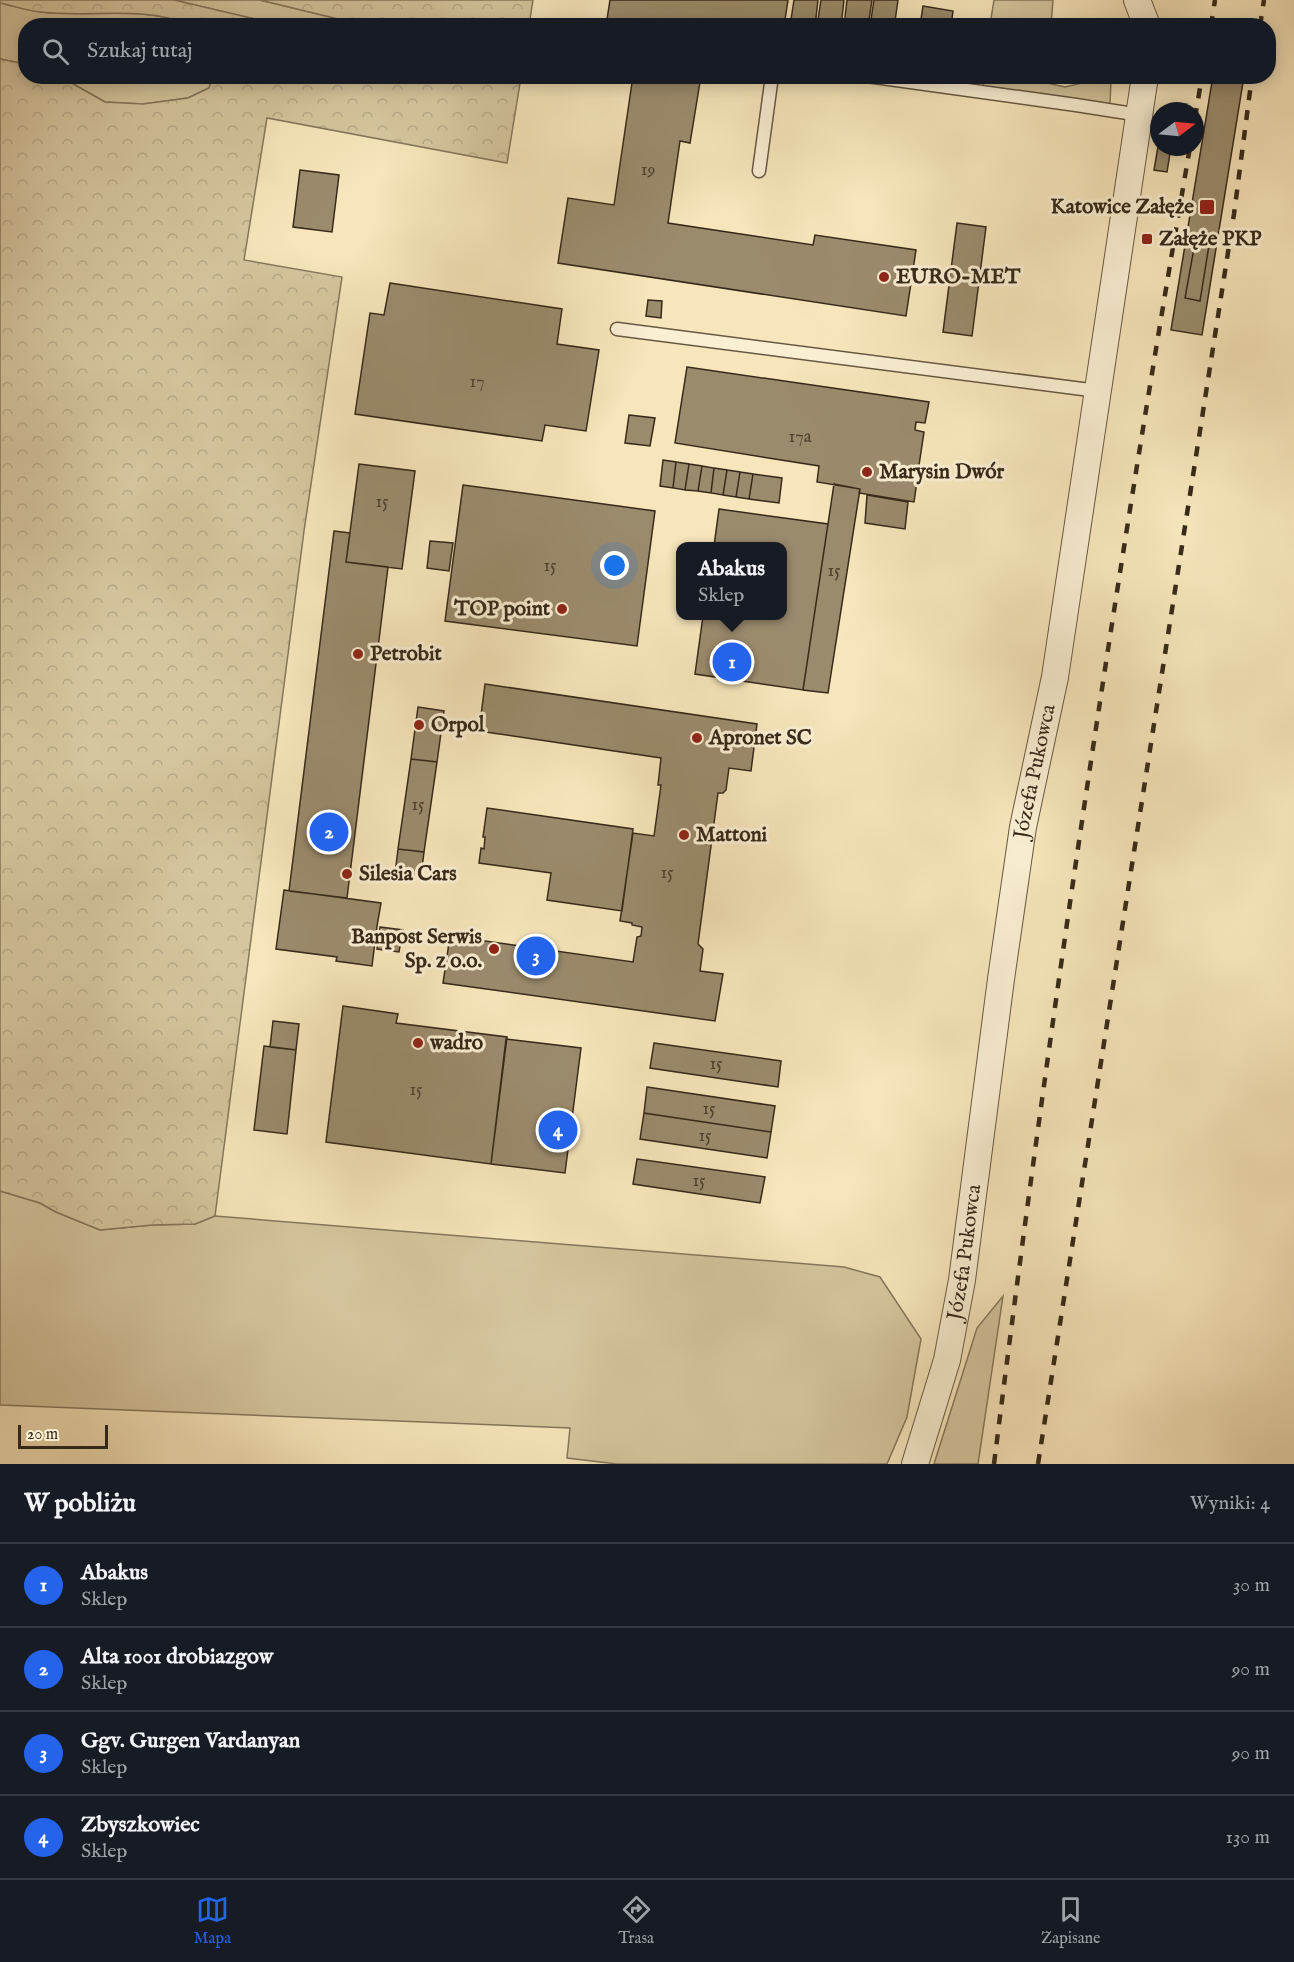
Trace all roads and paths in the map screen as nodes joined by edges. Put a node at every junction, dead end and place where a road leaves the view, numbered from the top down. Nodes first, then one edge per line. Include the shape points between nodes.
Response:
1 (1137, 0) edge
2 (1151, 0) edge
3 (1145, 18) edge
4 (1149, 18) edge
5 (771, 84) edge
6 (925, 84) edge
7 (1144, 84) edge
8 (1140, 115) junction
9 (759, 171) dead end
10 (616, 329) dead end
11 (1098, 391) junction
12 (915, 1464) edge

1 - 3 street
2 - 4 street
5 - 9 lane
6 - 8 lane
7 - 8 street, Józefa Pukowca
8 - 11 street, Józefa Pukowca
10 - 11 lane
11 - 12 street, Józefa Pukowca via 1055,678 1022,838 1000,979 962,1280 947,1360

